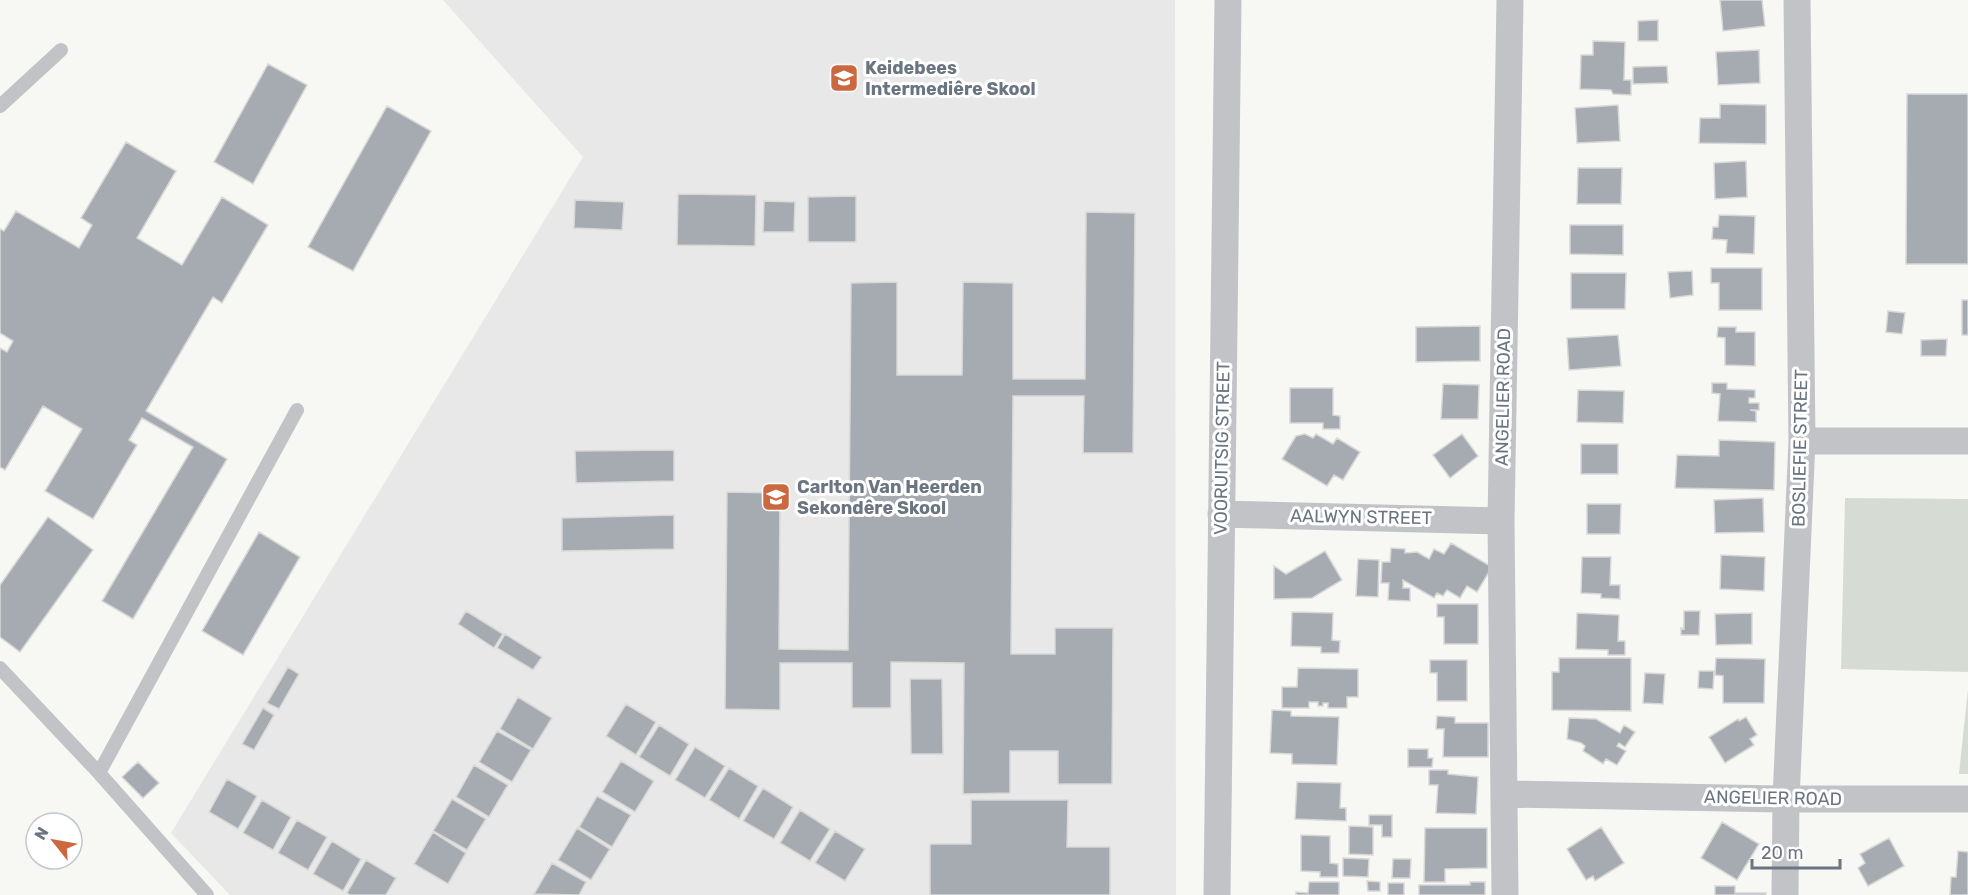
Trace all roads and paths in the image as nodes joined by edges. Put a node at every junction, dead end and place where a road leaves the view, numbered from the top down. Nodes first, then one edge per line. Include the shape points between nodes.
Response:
1 (1227, 0) edge
2 (1510, 0) edge
3 (1797, 0) edge
4 (61, 50) dead end
5 (0, 106) edge
6 (297, 410) dead end
7 (1802, 441) junction
8 (1968, 441) edge
9 (1221, 514) junction
10 (1501, 521) junction
11 (0, 668) edge
12 (99, 773) junction
13 (1505, 794) junction
14 (1786, 798) junction
15 (1968, 799) edge
16 (207, 895) edge
17 (1217, 895) edge
18 (1505, 895) edge
19 (1785, 895) edge

1 - 9 street, VOORUITSIG STREET
2 - 10 street, ANGELIER ROAD
3 - 7 street, BOSLIEFIE STREET
4 - 5 lane
6 - 12 lane
7 - 8 street
7 - 14 street, BOSLIEFIE STREET
9 - 10 street, AALWYN STREET
9 - 17 street, VOORUITSIG STREET
10 - 13 street, ANGELIER ROAD
11 - 12 lane
12 - 16 lane
13 - 14 street, ANGELIER ROAD
13 - 18 street, ANGELIER ROAD
14 - 15 street, ANGELIER ROAD
14 - 19 street, BOSLIEFIE STREET

